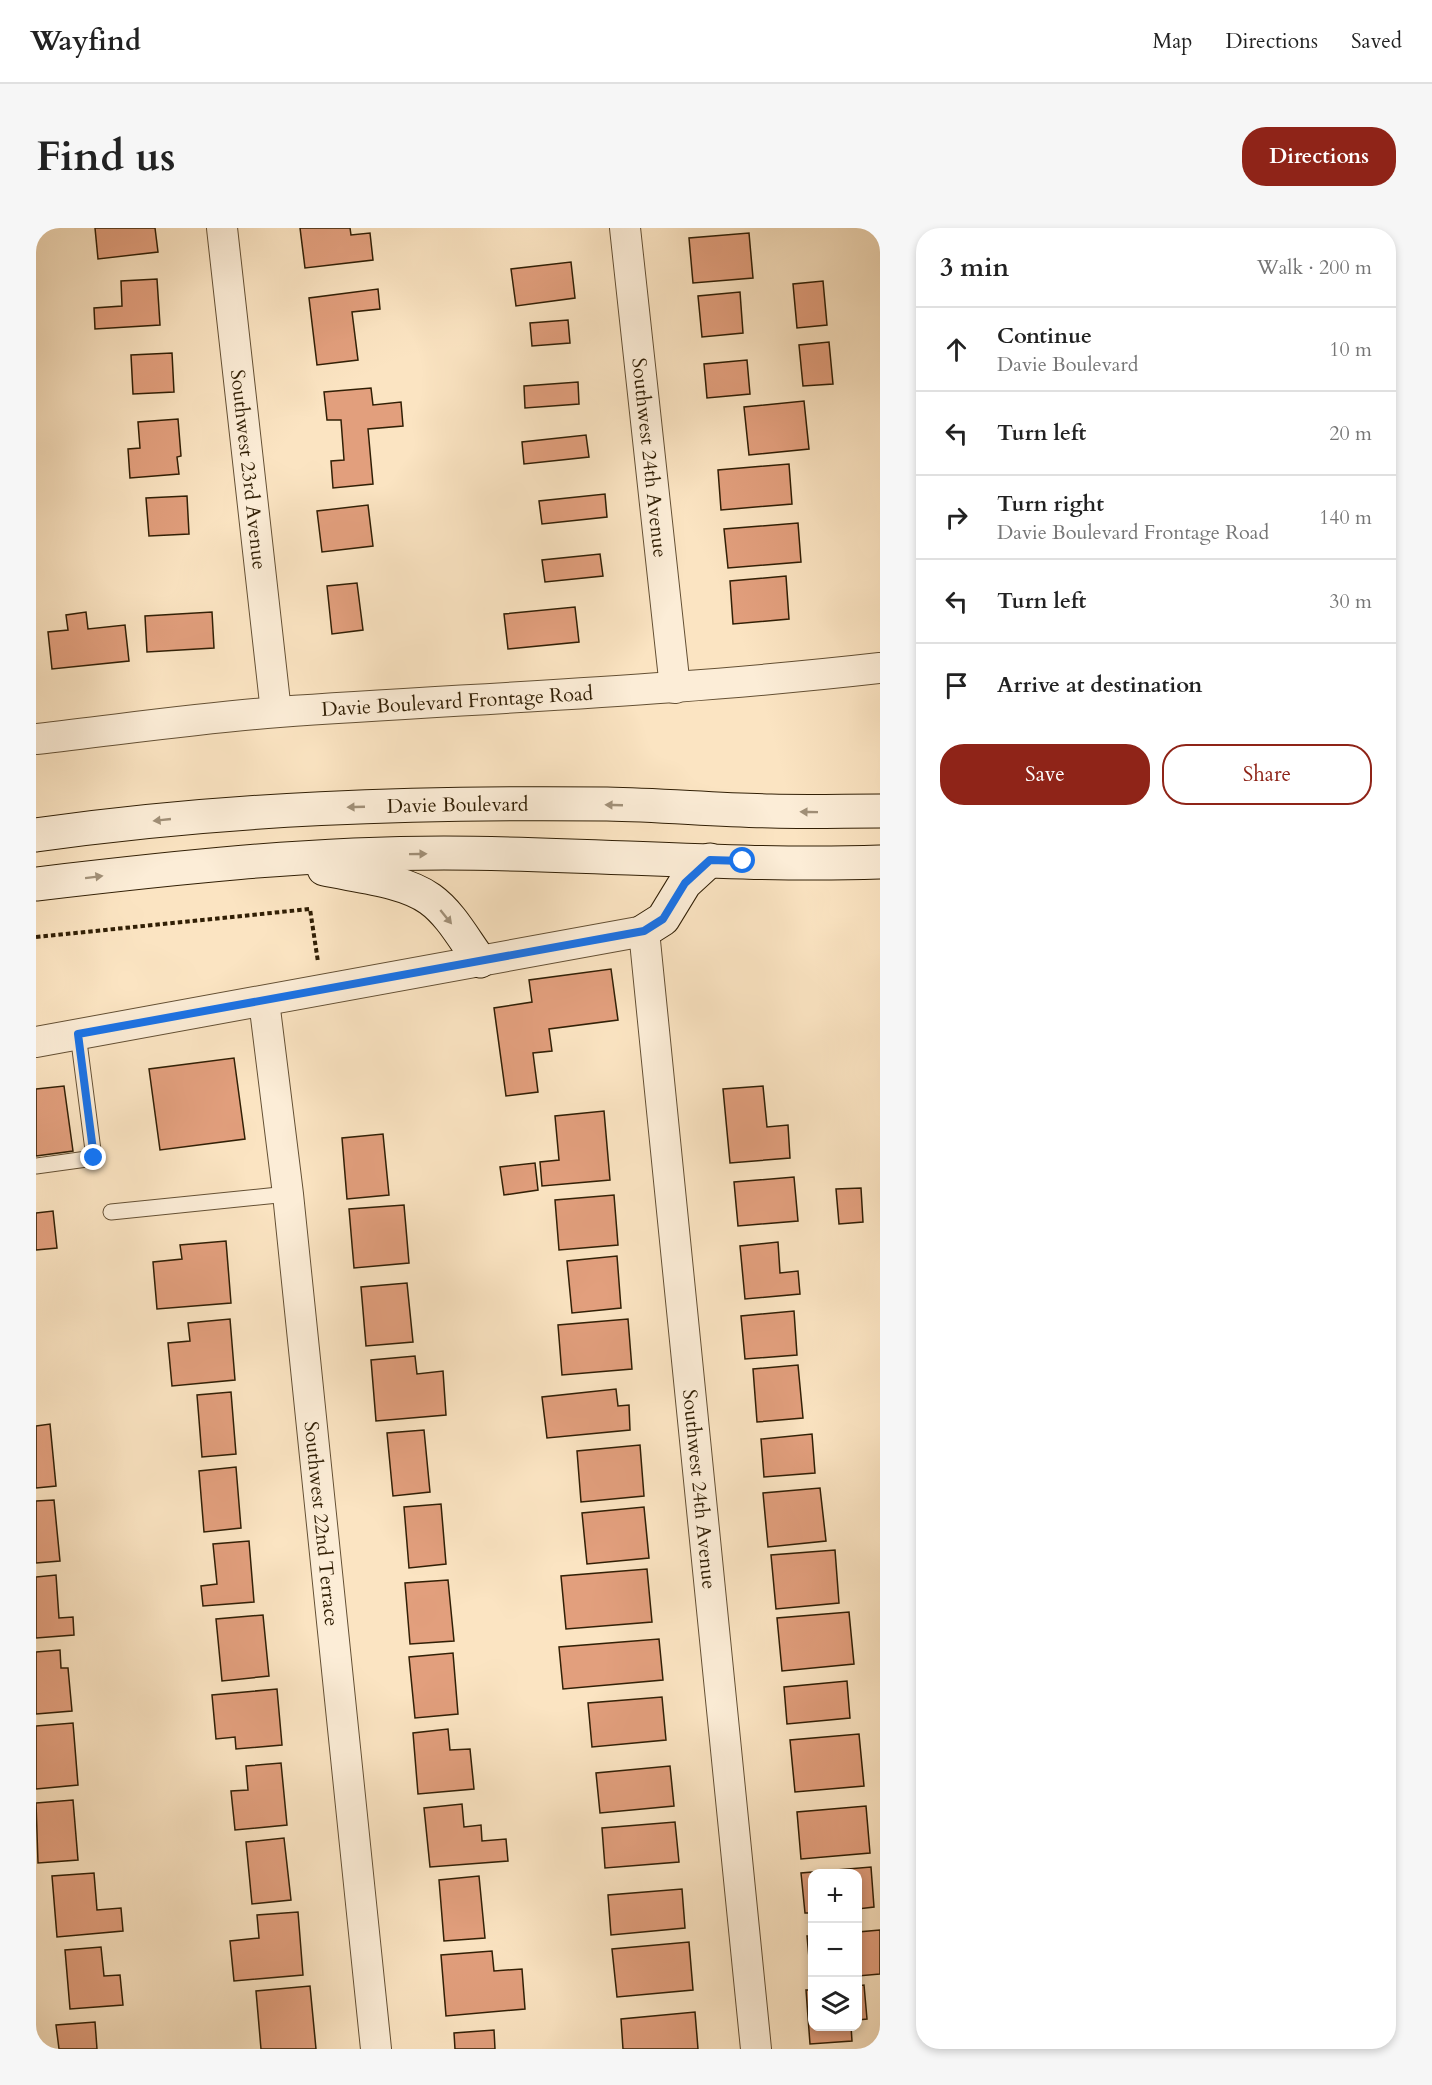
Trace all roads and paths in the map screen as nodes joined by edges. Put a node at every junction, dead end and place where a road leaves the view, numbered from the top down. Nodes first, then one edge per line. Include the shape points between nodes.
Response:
1 (222, 228) edge
2 (625, 228) edge
3 (880, 668) edge
4 (675, 688) junction
5 (276, 712) junction
6 (36, 739) edge
7 (876, 811) edge
8 (36, 835) edge
9 (275, 859) junction
10 (710, 860) junction
11 (880, 862) edge
12 (36, 884) edge
13 (644, 931) junction
14 (36, 937) edge
15 (480, 960) junction
16 (322, 990) junction
17 (264, 1001) junction
18 (78, 1034) junction
19 (36, 1042) edge
20 (36, 1166) edge
21 (288, 1194) junction
22 (111, 1212) dead end
23 (376, 2049) edge
24 (756, 2049) edge

1 - 5 street, Southwest 23rd Avenue
2 - 4 street, Southwest 24th Avenue
3 - 4 street, Davie Boulevard Frontage Road
4 - 5 street, Davie Boulevard Frontage Road
5 - 6 street, Davie Boulevard Frontage Road
7 -> 8 main road, Davie Boulevard via 609,804 409,805 256,811
9 -> 10 main road via 442,853
12 -> 9 main road
9 -> 15 main road via 419,893 438,906
10 - 11 main road
10 - 13 main road via 685,883 663,919
13 - 15 street
13 - 24 street, Southwest 24th Avenue
14 - 16 path via 310,909
15 - 16 street
16 - 17 street
17 - 18 street
17 - 21 street, Southwest 22nd Terrace
18 - 19 street
18 - 20 lane via 94,1158
21 - 22 lane
21 - 23 street, Southwest 22nd Terrace

